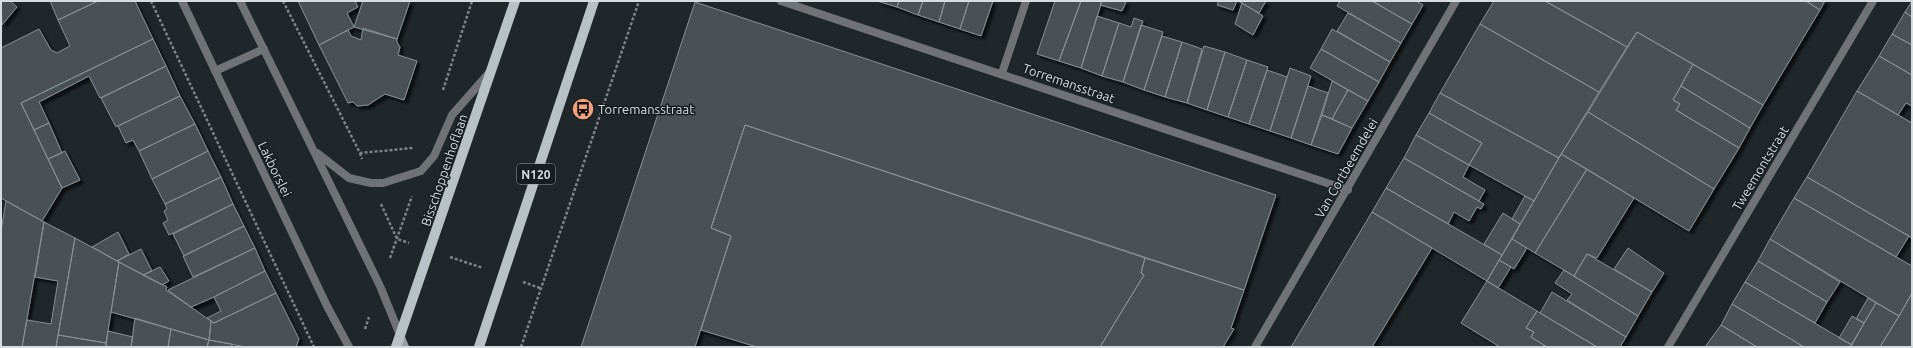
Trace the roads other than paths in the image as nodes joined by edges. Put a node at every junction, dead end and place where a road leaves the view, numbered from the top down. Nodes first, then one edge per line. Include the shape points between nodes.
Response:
1 (182, 1) edge
2 (240, 1) edge
3 (515, 1) edge
4 (594, 1) edge
5 (781, 1) edge
6 (1026, 1) edge
7 (1456, 1) edge
8 (1873, 1) edge
9 (264, 49) junction
10 (493, 68) junction
11 (215, 71) junction
12 (1002, 73) junction
13 (316, 152) junction
14 (1348, 190) junction
15 (400, 335) junction
16 (349, 347) edge
17 (396, 347) edge
18 (405, 347) edge
19 (479, 347) edge
20 (1255, 347) edge
21 (1668, 347) edge

1 - 11 street, Lakborslei
2 - 9 street
3 - 10 main road, Bisschoppenhoflaan
4 - 19 main road, N120
5 - 12 street, Torremansstraat
6 - 12 street
7 - 14 street, Van Cortbeemdelei
8 - 21 street, Tweemontstraat
9 - 11 street
9 - 13 street
10 - 13 street via 452,115 434,156 421,171 383,183 371,183 349,178
10 - 15 main road, Bisschoppenhoflaan
11 - 16 street, Lakborslei
12 - 14 street, Torremansstraat
13 - 15 street via 380,286
14 - 20 street, Van Cortbeemdelei
15 - 17 main road, Bisschoppenhoflaan
15 - 18 main road

